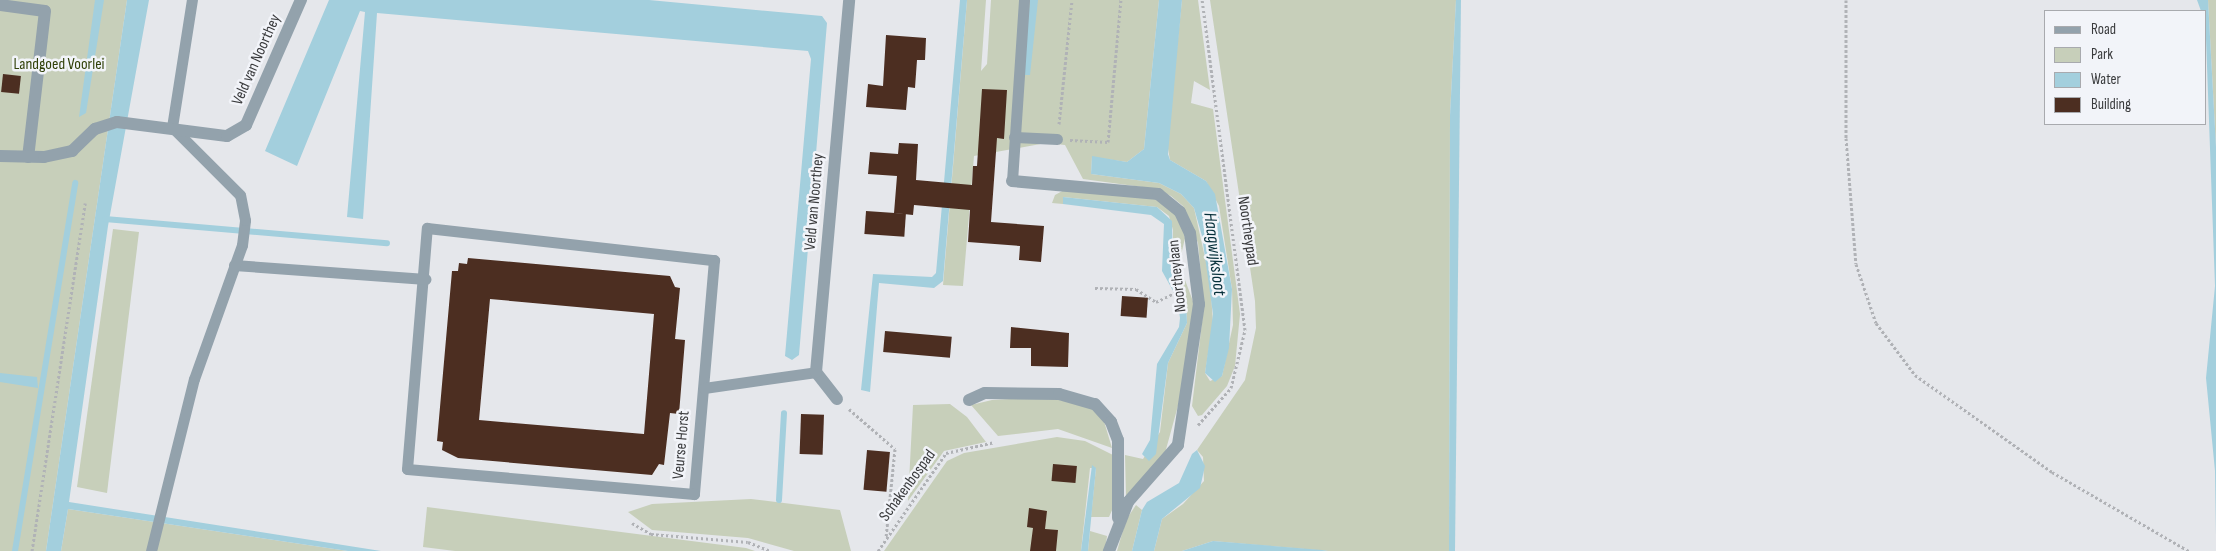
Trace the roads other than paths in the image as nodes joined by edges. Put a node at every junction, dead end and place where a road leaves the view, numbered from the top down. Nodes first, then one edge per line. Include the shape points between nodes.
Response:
1 (192, 0) edge
2 (301, 0) edge
3 (849, 0) edge
4 (1024, 0) edge
5 (0, 5) edge
6 (172, 127) junction
7 (1014, 137) junction
8 (1057, 139) road end
9 (0, 156) edge
10 (28, 157) junction
11 (1012, 181) joint
12 (234, 265) junction
13 (425, 279) junction
14 (816, 372) junction
15 (704, 388) junction
16 (837, 399) road end
17 (969, 400) dead end
18 (1118, 520) junction
19 (151, 551) edge
20 (1109, 551) edge

1 - 6 lane
2 - 6 street, Veld van Noorthey via 246,125 227,136
3 - 14 street, Veld van Noorthey
4 - 7 lane
5 - 10 street via 45,11
6 - 10 street, Veld van Noorthey via 117,122 95,129 72,151
6 - 12 lane via 240,195 245,220 242,245
7 - 8 lane
7 - 11 lane
9 - 10 street
11 - 18 street, Noortheylaan via 1150,193 1166,199 1180,212 1190,233 1200,304 1178,445 1128,502
12 - 13 lane
12 - 19 lane via 194,378
13 - 15 lane, Veurse Horst via 428,228 714,260
13 - 15 lane, Veurse Horst via 407,469 694,494
14 - 15 lane
14 - 16 street
17 - 18 street via 985,393 1059,394 1095,404 1111,422 1118,440
18 - 20 street

